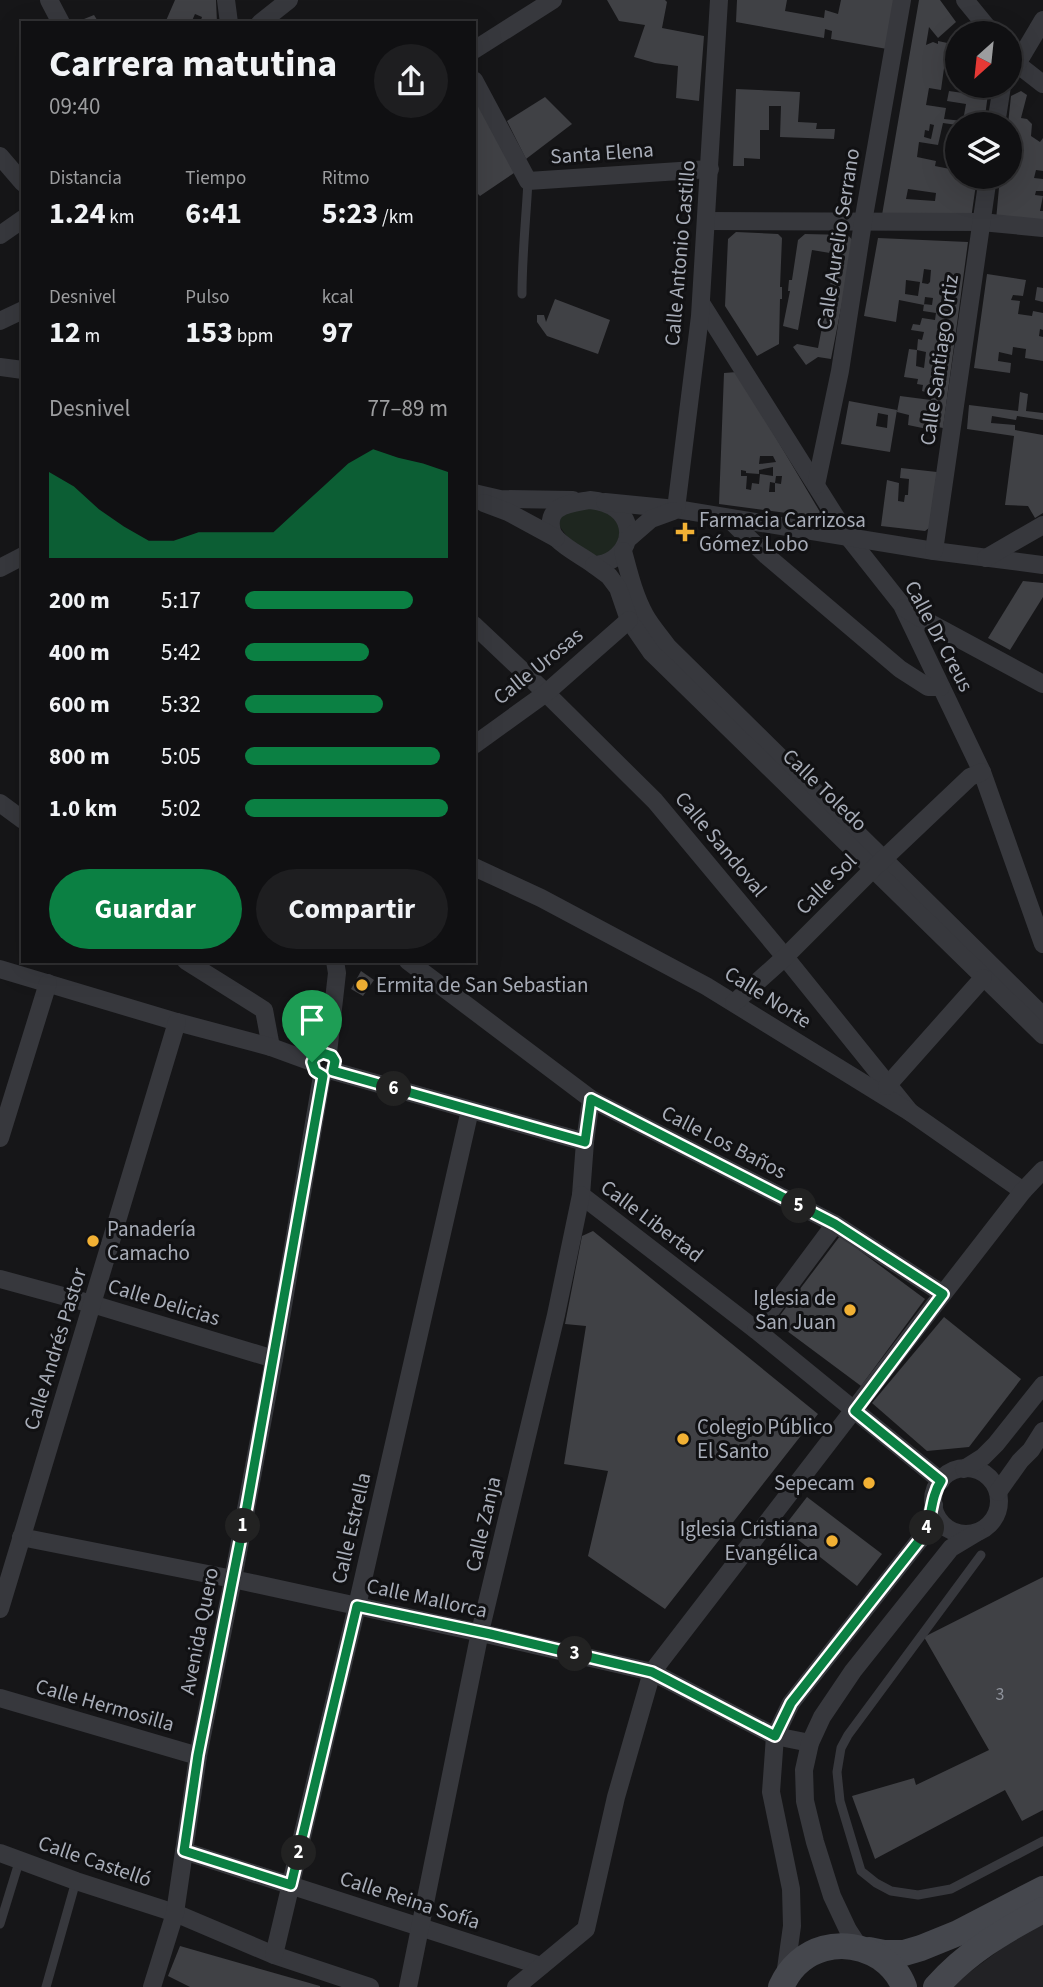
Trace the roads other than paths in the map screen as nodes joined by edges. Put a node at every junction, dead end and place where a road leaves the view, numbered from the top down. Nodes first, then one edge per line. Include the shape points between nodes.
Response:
1 (50, 0) edge
2 (226, 0) edge
3 (289, 0) edge
4 (553, 0) edge
5 (719, 0) edge
6 (902, 0) edge
7 (965, 0) edge
8 (1043, 20) edge
9 (60, 21) edge
10 (229, 21) edge
11 (263, 21) edge
12 (982, 21) edge
13 (1022, 48) edge
14 (476, 49) edge
15 (1022, 67) edge
16 (476, 84) edge
17 (1043, 84) edge
18 (0, 156) edge
19 (710, 169) junction
20 (21, 181) edge
21 (528, 181) junction
22 (986, 189) edge
23 (21, 220) edge
24 (706, 221) junction
25 (863, 222) junction
26 (981, 222) junction
27 (1043, 228) edge
28 (0, 235) edge
29 (522, 294) dead end
30 (701, 303) junction
31 (21, 311) edge
32 (0, 321) edge
33 (0, 367) edge
34 (21, 370) edge
35 (816, 485) junction
36 (476, 493) edge
37 (476, 500) edge
38 (598, 501) junction
39 (676, 509) junction
40 (728, 518) junction
41 (1043, 525) edge
42 (556, 538) junction
43 (849, 538) junction
44 (625, 545) junction
45 (934, 551) junction
46 (21, 557) edge
47 (986, 558) junction
48 (594, 565) junction
49 (1043, 565) edge
50 (0, 568) edge
51 (902, 606) junction
52 (629, 620) junction
53 (476, 627) edge
54 (1043, 684) edge
55 (941, 687) junction
56 (546, 693) junction
57 (476, 744) edge
58 (982, 772) junction
59 (879, 864) junction
60 (476, 868) edge
61 (1043, 944) edge
62 (785, 957) junction
63 (189, 963) edge
64 (335, 963) edge
65 (411, 963) edge
66 (0, 969) edge
67 (983, 978) junction
68 (48, 983) junction
69 (734, 1003) junction
70 (1043, 1016) edge
71 (177, 1022) junction
72 (1043, 1035) edge
73 (271, 1046) junction
74 (324, 1066) junction
75 (887, 1086) junction
76 (591, 1099) junction
77 (470, 1110) junction
78 (910, 1112) junction
79 (0, 1138) edge
80 (585, 1142) junction
81 (1043, 1170) edge
82 (1023, 1191) junction
83 (581, 1195) junction
84 (835, 1224) junction
85 (0, 1279) edge
86 (943, 1294) junction
87 (92, 1304) junction
88 (756, 1330) junction
89 (274, 1359) junction
90 (1043, 1385) edge
91 (855, 1411) junction
92 (1043, 1431) edge
93 (964, 1469) junction
94 (941, 1481) junction
95 (998, 1492) junction
96 (934, 1505) junction
97 (976, 1533) junction
98 (21, 1537) junction
99 (981, 1555) dead end
100 (233, 1579) junction
101 (357, 1606) junction
102 (0, 1609) edge
103 (480, 1632) junction
104 (652, 1672) junction
105 (0, 1698) edge
106 (775, 1736) junction
107 (810, 1744) junction
108 (198, 1755) junction
109 (1043, 1841) edge
110 (184, 1851) junction
111 (0, 1853) edge
112 (20, 1859) junction
113 (76, 1881) junction
114 (291, 1885) junction
115 (1043, 1889) edge
116 (1043, 1910) edge
117 (175, 1913) junction
118 (0, 1924) edge
119 (420, 1927) junction
120 (864, 1949) junction
121 (274, 1955) junction
122 (541, 1966) junction
123 (782, 1985) edge
124 (46, 1987) edge
125 (152, 1987) edge
126 (370, 1987) edge
127 (408, 1987) edge
128 (516, 1987) edge
129 (904, 1987) edge
130 (936, 1987) edge

1 - 9 street
2 - 10 street
3 - 11 street
4 - 14 street
5 - 19 street, Calle Antonio Castillo
6 - 25 street, Calle Aurelio Serrano
7 - 12 street
8 - 13 street
15 - 17 street
16 - 21 street, Santa Elena
18 - 20 street
19 - 21 street, Santa Elena
19 - 24 street, Calle Antonio Castillo
21 - 29 lane
22 - 26 street, Calle Santiago Ortiz
23 - 28 street
24 - 25 street
24 - 30 street, Calle Antonio Castillo
25 - 26 street
25 - 35 street, Calle Aurelio Serrano via 840,371
26 - 27 street
26 - 45 street, Calle Santiago Ortiz
30 - 35 street, Calle Dr Creus
30 - 39 street, Calle Antonio Castillo
31 - 32 street
33 - 34 street
35 - 43 street, Calle Dr Creus
36 - 38 street via 500,499
37 - 42 street
38 - 39 street
38 - 42 street via 555,511 551,527
38 - 44 street via 622,516
39 - 40 street
39 - 44 street via 651,519
40 - 43 street
40 - 55 street via 900,669 928,687
41 - 47 street
42 - 48 street
43 - 45 street
43 - 51 street, Calle Dr Creus
44 - 48 street via 611,561
44 - 59 street, Calle Toledo via 640,606 668,647
45 - 47 street
46 - 50 street
47 - 49 street
48 - 52 street, Calle Toledo via 618,588
51 - 54 street
51 - 55 street, Calle Dr Creus
52 - 56 street, Calle Urosas
52 - 59 street, Calle Toledo via 651,652
53 - 56 street, Calle Sandoval
55 - 58 street, Calle Dr Creus
56 - 57 street, Calle Urosas
56 - 62 street, Calle Sandoval via 655,801
58 - 59 street, Calle Sol via 970,777
58 - 61 street, Calle Dr Creus
59 - 62 street, Calle Sol
59 - 67 street, Calle Toledo
59 - 70 street, Calle Toledo
60 - 69 street, Calle Norte via 541,898
62 - 69 street, Calle Sol
62 - 75 street, Calle Sandoval
63 - 73 street via 264,1010
64 - 74 street, Avenida Quero
65 - 76 street, Calle Los Baños
66 - 68 street
67 - 72 street, Calle Toledo
67 - 75 street
68 - 71 street
68 - 79 street
69 - 78 street, Calle Norte
71 - 73 street
71 - 87 street, Calle Andrés Pastor
73 - 74 street
74 - 77 street
74 - 89 street, Avenida Quero
75 - 78 street, Calle Sandoval
76 - 80 street, Calle Libertad
76 - 84 street, Calle Los Baños
77 - 80 street
77 - 101 street, Calle Estrella
78 - 82 street, Calle Norte
80 - 83 street, Calle Libertad
81 - 82 street
82 - 86 street
83 - 88 street, Calle Libertad
83 - 103 street, Calle Zanja
84 - 86 street, Calle Los Baños
84 - 88 street
85 - 87 street, Calle Delicias
86 - 91 street
87 - 89 street, Calle Delicias
87 - 98 street, Calle Andrés Pastor
88 - 91 street, Calle Libertad
89 - 100 street, Avenida Quero
90 - 93 street via 996,1444
91 - 94 street, Calle Libertad
91 - 104 street
92 - 95 street
93 - 94 street
93 - 95 street via 989,1477
94 - 96 street
95 - 97 street via 998,1512
96 - 97 street via 948,1529
96 - 106 street via 926,1532 791,1703
97 - 107 street via 951,1548 853,1671
98 - 100 street, Calle Mallorca
98 - 102 street, Calle Andrés Pastor
99 - 109 lane via 848,1735 837,1772 840,1801 861,1871 891,1891 918,1895 951,1889
100 - 101 street, Calle Mallorca
100 - 108 street, Avenida Quero
101 - 103 street, Calle Mallorca
101 - 114 street, Calle Estrella
103 - 104 street, Calle Mallorca
103 - 119 street, Calle Zanja
104 - 106 street, Calle Mallorca
104 - 122 street via 616,1797 586,1930
105 - 108 street, Calle Hermosilla
106 - 107 street, Calle Mallorca
106 - 123 street via 771,1792 784,1849 792,1926
107 - 120 street via 804,1770 805,1801 815,1842 832,1896 848,1930
108 - 110 street, Avenida Quero
110 - 114 street, Calle Reina Sofía
110 - 117 street, Avenida Quero
111 - 112 street, Calle Castelló
112 - 113 street, Calle Castelló
112 - 118 lane
113 - 117 street, Calle Castelló
113 - 124 lane
114 - 119 street, Calle Reina Sofía
114 - 121 street, Calle Estrella
115 - 120 street via 921,1948 884,1953
116 - 130 street via 990,1940
117 - 121 street, Calle Castelló
117 - 125 street, Avenida Quero
119 - 122 street, Calle Reina Sofía
119 - 127 street, Calle Zanja
120 - 123 street via 837,1945 816,1951 798,1962
120 - 129 street via 889,1963
121 - 126 street, Calle Castelló
122 - 128 street

